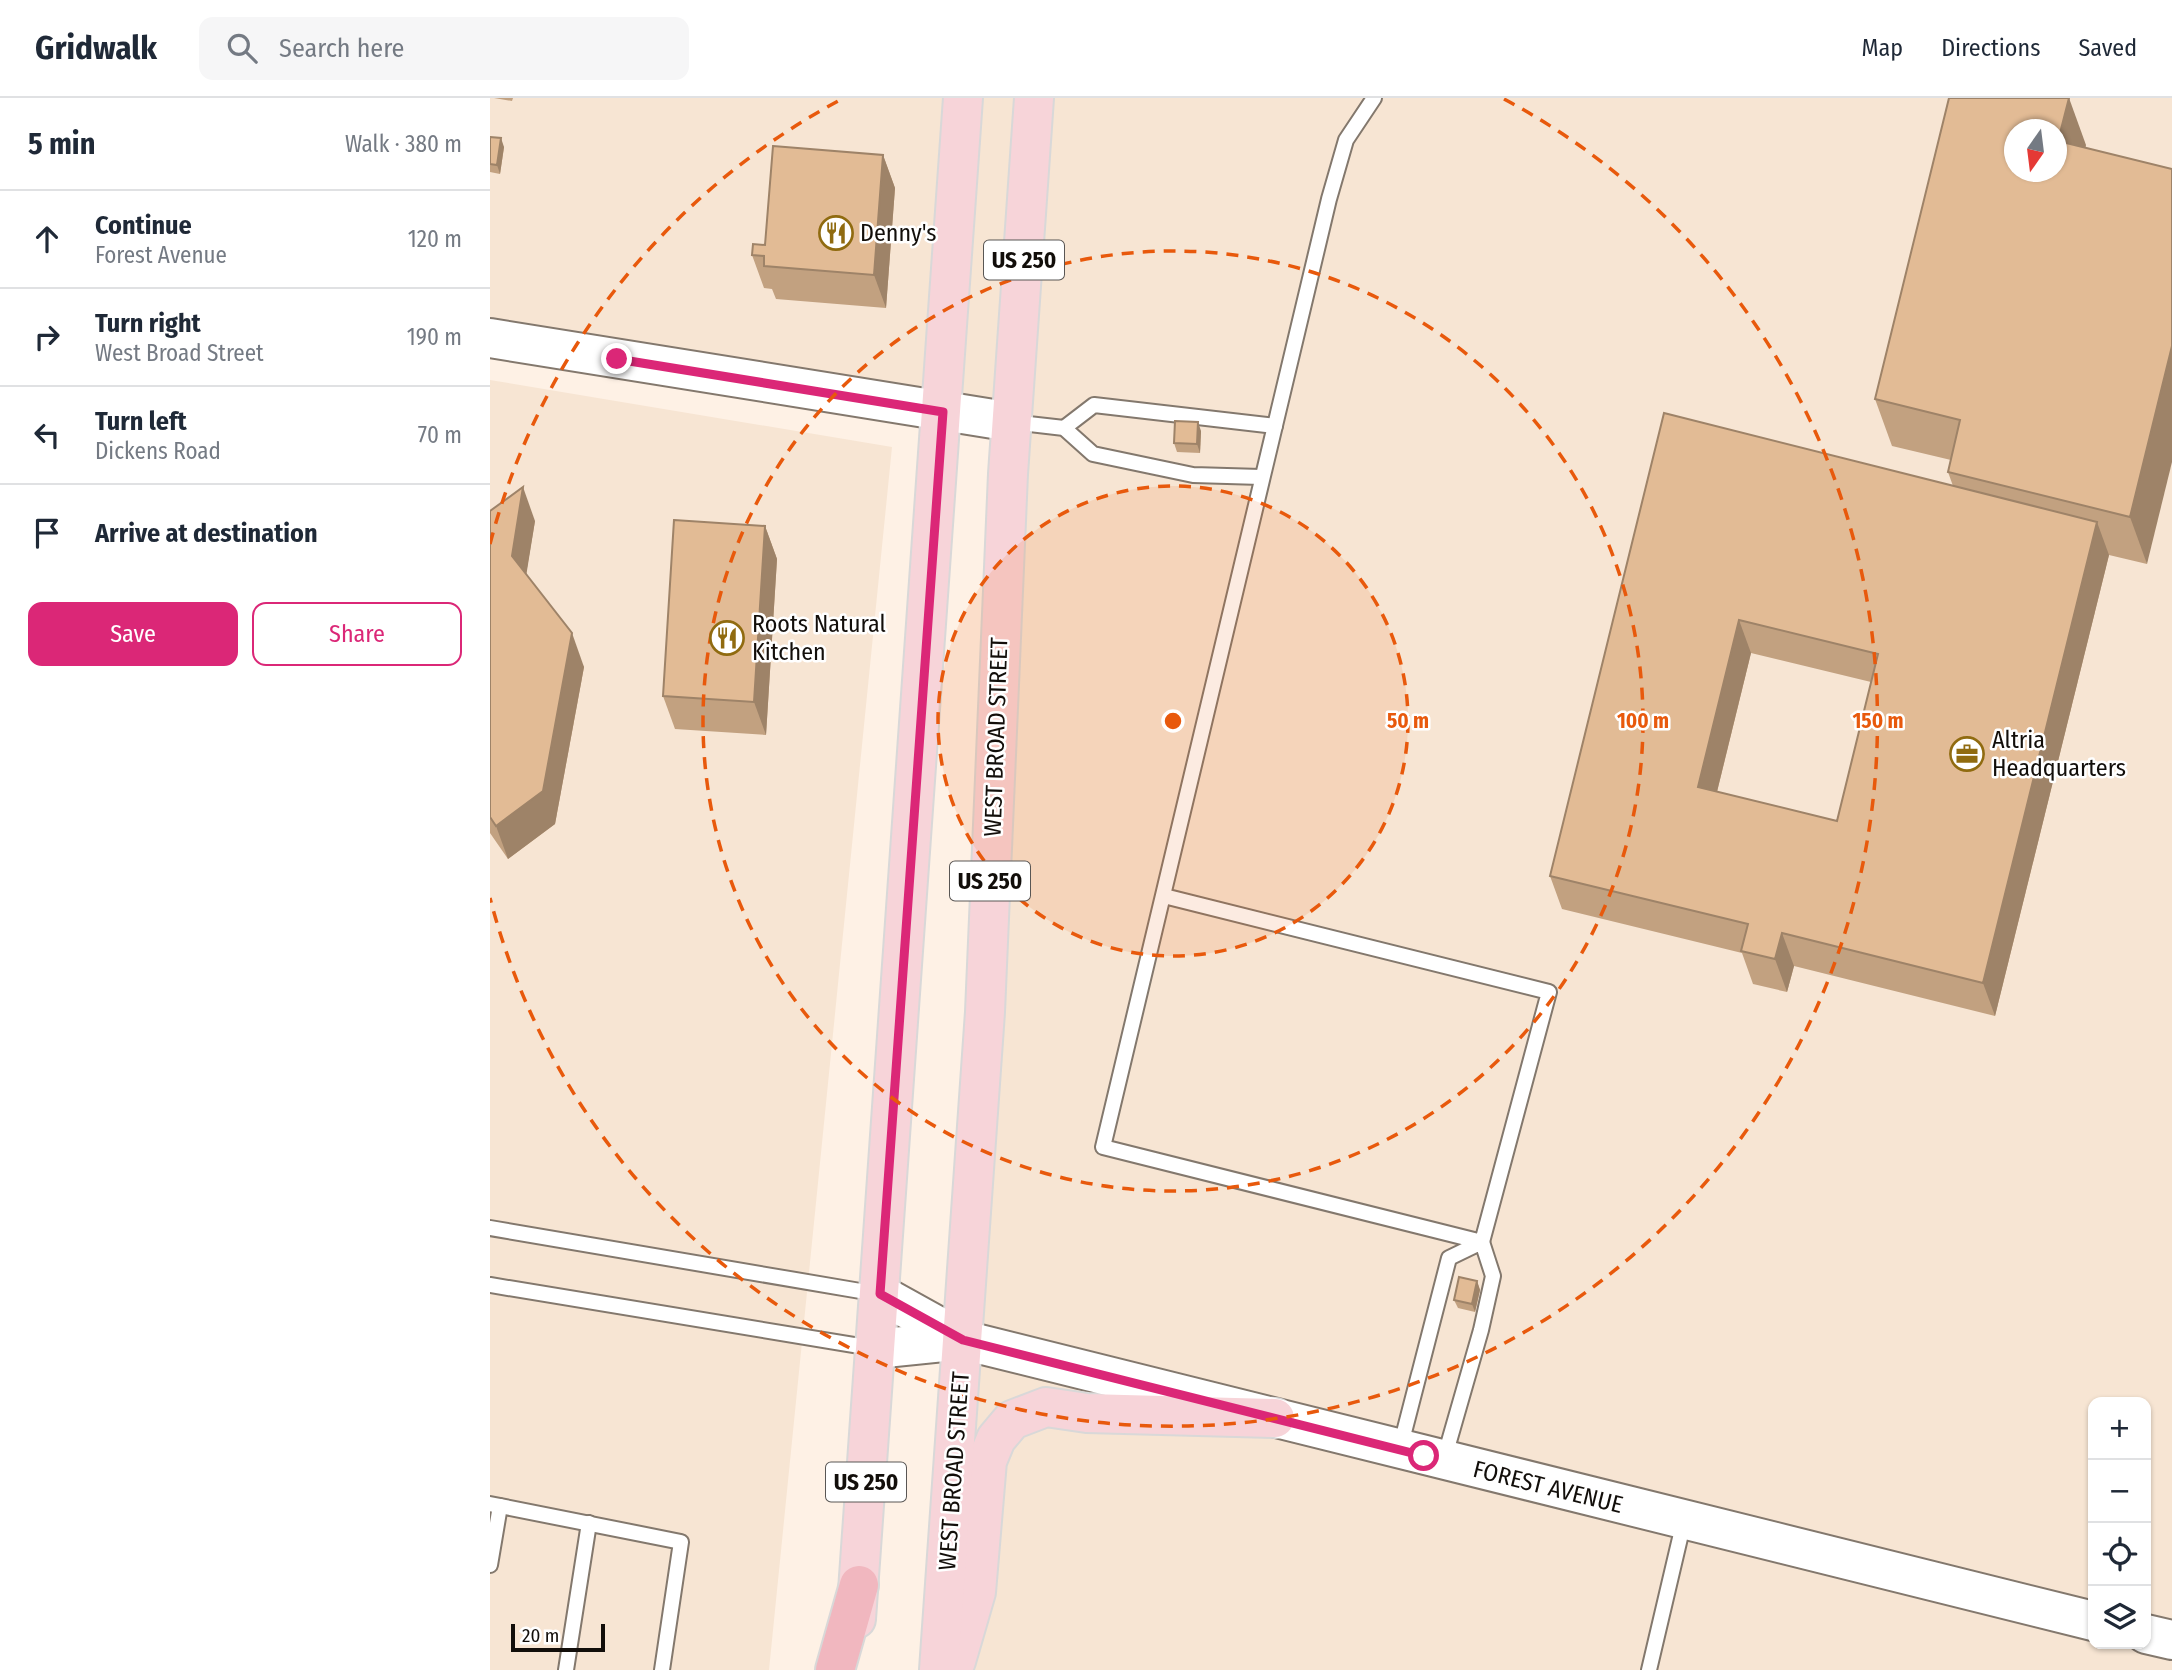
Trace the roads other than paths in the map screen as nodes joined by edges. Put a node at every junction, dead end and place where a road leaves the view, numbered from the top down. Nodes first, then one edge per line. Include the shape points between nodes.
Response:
1 (963, 98) edge
2 (1034, 98) edge
3 (1374, 98) edge
4 (490, 338) edge
5 (943, 412) junction
6 (1012, 422) junction
7 (1275, 426) junction
8 (1064, 428) junction
9 (1261, 477) junction
10 (1164, 896) junction
11 (490, 1228) edge
12 (1482, 1241) junction
13 (490, 1285) edge
14 (880, 1294) junction
15 (963, 1340) junction
16 (876, 1349) junction
17 (1275, 1418) junction
18 (1399, 1450) junction
19 (1444, 1461) junction
20 (495, 1505) edge
21 (1684, 1520) junction
22 (589, 1523) junction
23 (490, 1565) edge
24 (859, 1585) junction
25 (2088, 1620) edge
26 (2151, 1635) edge
27 (2172, 1640) edge
28 (566, 1670) edge
29 (662, 1670) edge
30 (835, 1670) edge
31 (852, 1670) edge
32 (939, 1670) edge
33 (954, 1670) edge
34 (1650, 1670) edge

1 - 5 main road, US 250
2 - 6 main road, WEST BROAD STREET / US 250
3 - 7 lane via 1346,140
4 - 5 main road
5 - 6 main road
5 - 14 main road, US 250
6 - 8 lane
6 - 15 main road, WEST BROAD STREET / US 250 via 985,1012
7 - 8 lane via 1094,405
7 - 9 lane
8 - 9 lane via 1093,454 1194,475
9 - 10 lane
10 - 12 lane via 1103,1147
10 - 12 lane via 1549,992
11 - 14 lane
12 - 18 lane via 1449,1258
12 - 19 lane via 1493,1276
13 - 16 lane
14 - 15 main road, FOREST AVENUE
14 - 16 main road, US 250
15 - 16 main road, FOREST AVENUE
15 - 17 main road, FOREST AVENUE
15 - 32 main road, WEST BROAD STREET / US 250
16 - 24 main road, US 250
17 - 18 main road, FOREST AVENUE
17 - 33 main road via 1087,1413 1046,1407 1012,1420 996,1439 987,1461 976,1592
18 - 19 main road, FOREST AVENUE
19 - 21 main road, FOREST AVENUE
20 - 22 lane
20 - 23 lane
21 - 25 main road, FOREST AVENUE
21 - 34 lane
22 - 28 lane
22 - 29 lane via 681,1542
24 - 30 highway
24 - 31 main road, US 250
26 - 27 main road

